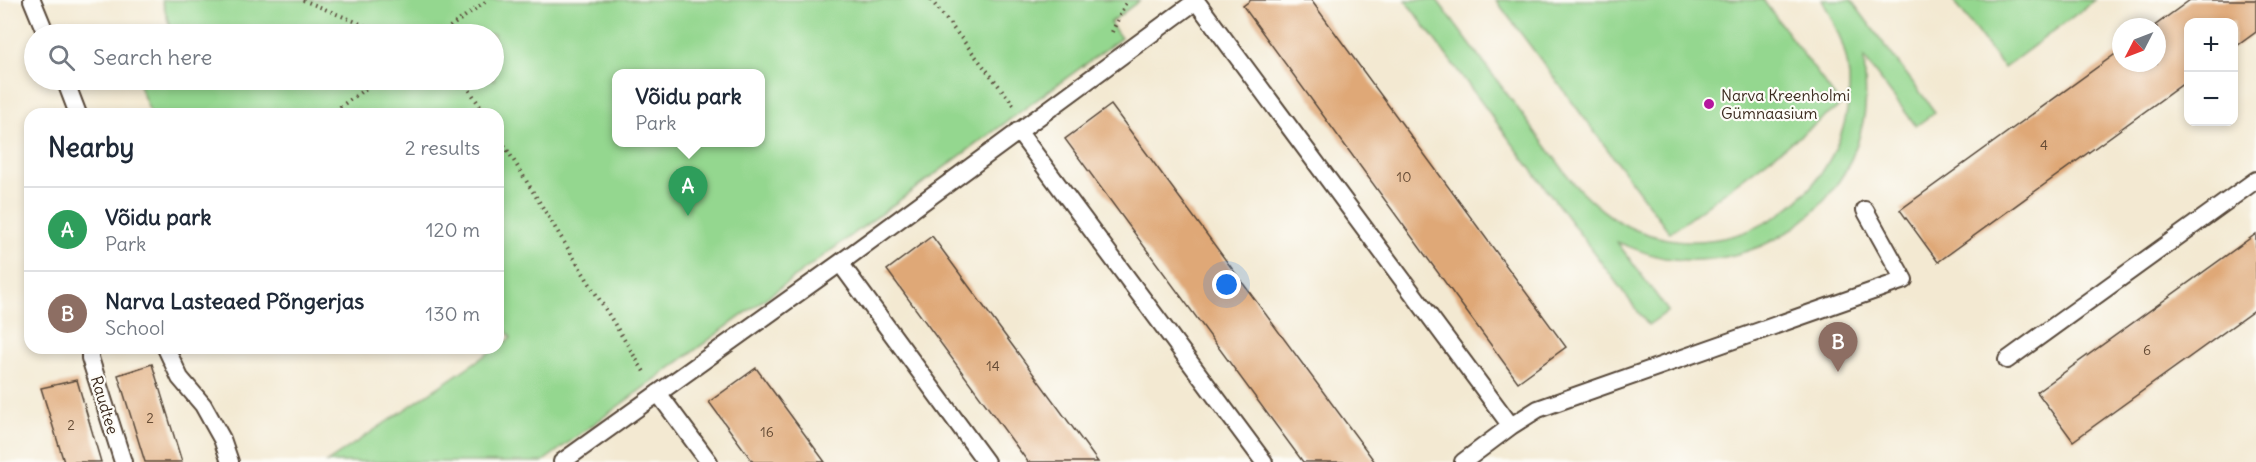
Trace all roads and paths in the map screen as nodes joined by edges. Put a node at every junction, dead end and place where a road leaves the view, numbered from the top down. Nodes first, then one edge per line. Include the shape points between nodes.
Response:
1 (32, 0) edge
2 (303, 0) edge
3 (488, 0) edge
4 (931, 0) edge
5 (42, 24) edge
6 (361, 24) edge
7 (454, 24) edge
8 (69, 90) edge
9 (364, 90) edge
10 (469, 90) edge
11 (76, 108) edge
12 (338, 108) edge
13 (481, 108) edge
14 (1024, 127) junction
15 (504, 145) edge
16 (2256, 180) edge
17 (1865, 210) dead end
18 (840, 263) junction
19 (90, 354) edge
20 (169, 354) edge
21 (2007, 360) dead end
22 (658, 393) junction
23 (1511, 426) junction
24 (123, 462) edge
25 (230, 462) edge
26 (562, 462) edge
27 (709, 462) edge
28 (986, 462) edge
29 (1264, 462) edge
30 (1463, 462) edge

1 - 5 lane
2 - 6 path
3 - 7 path
4 - 14 path
8 - 11 lane
9 - 12 path
10 - 13 path
14 - 18 lane
14 - 23 lane via 1196,1
14 - 29 lane
15 - 22 path
16 - 21 lane
17 - 23 lane via 1904,280 1538,409
18 - 22 lane
18 - 28 lane
19 - 24 lane, Raudtee
20 - 25 lane via 180,378 203,405 222,438
22 - 26 lane
22 - 27 lane
23 - 30 lane

